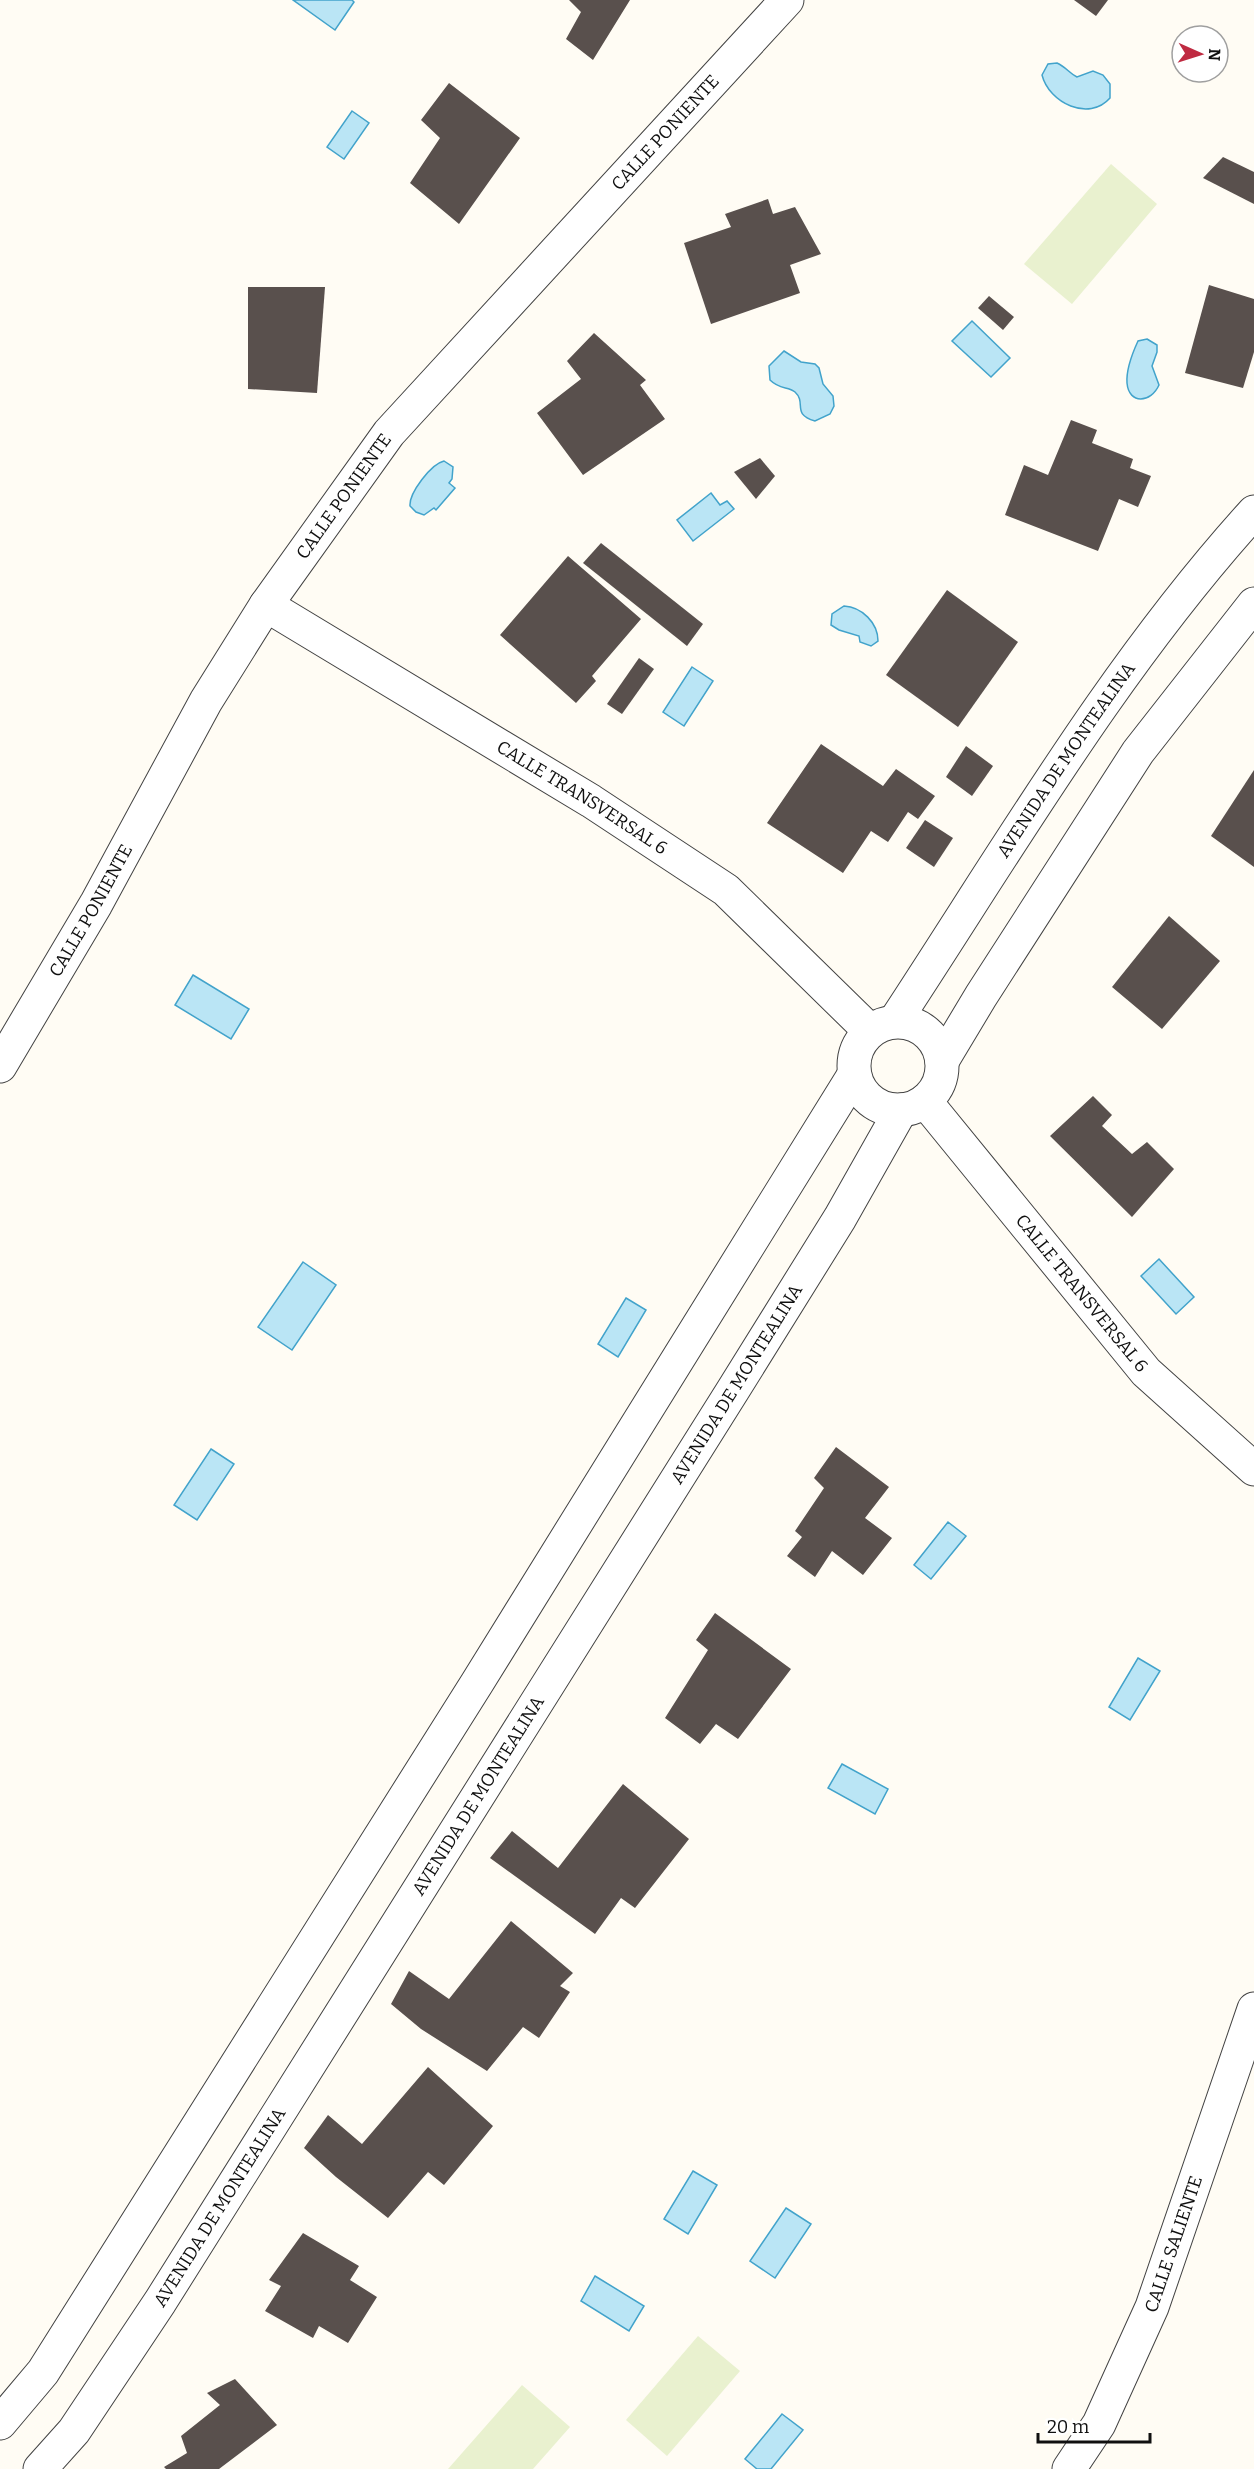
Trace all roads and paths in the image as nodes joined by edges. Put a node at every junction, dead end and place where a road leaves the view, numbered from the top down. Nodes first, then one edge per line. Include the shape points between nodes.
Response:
1 (787, 0) edge
2 (1254, 512) edge
3 (266, 604) junction
4 (1254, 604) edge
5 (882, 1026) junction
6 (942, 1061) junction
7 (0, 1066) edge
8 (854, 1075) junction
9 (913, 1106) junction
10 (1254, 1469) edge
11 (1254, 2009) edge
12 (0, 2423) edge
13 (40, 2469) edge
14 (1070, 2469) edge

1 - 3 street, CALLE PONIENTE via 389,433
2 - 5 street, AVENIDA DE MONTEALINA via 1222,547 1105,699
3 - 5 street, CALLE TRANSVERSAL 6 via 591,801 726,890
3 - 7 street, CALLE PONIENTE via 206,701 96,904
4 - 6 street via 1138,752
5 - 6 street via 912,1023 927,1031 938,1044
5 - 8 street via 860,1043
6 - 9 street via 942,1076 936,1090
8 - 9 street via 871,1102 885,1108
8 - 12 street via 43,2372
9 - 10 street, CALLE TRANSVERSAL 6 via 1146,1372
9 - 13 street, AVENIDA DE MONTEALINA via 160,2302 74,2431
11 - 14 street, CALLE SALIENTE via 1152,2307 1099,2424

